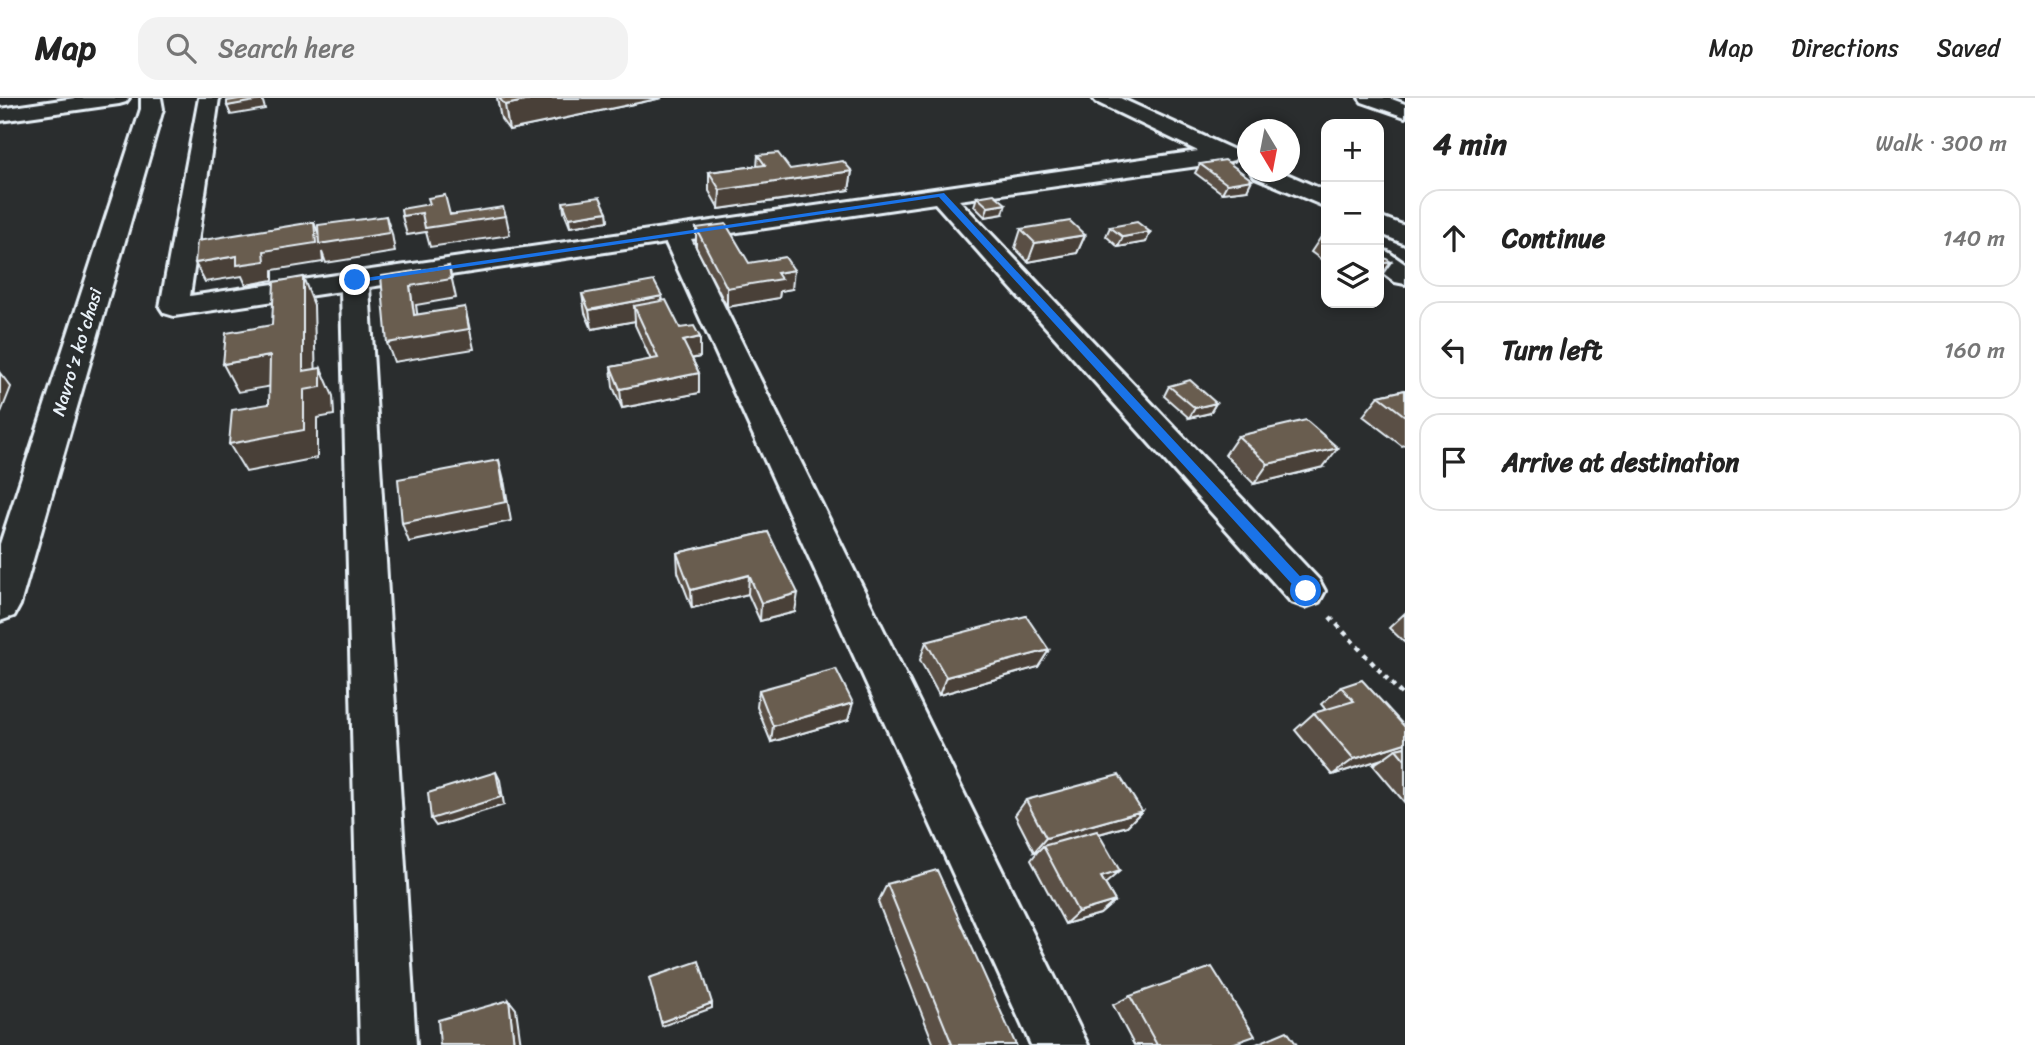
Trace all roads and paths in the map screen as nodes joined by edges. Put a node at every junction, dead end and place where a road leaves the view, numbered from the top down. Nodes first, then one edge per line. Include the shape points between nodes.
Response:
1 (119, 98) edge
2 (151, 98) edge
3 (209, 98) edge
4 (1103, 98) edge
5 (1369, 98) edge
6 (1405, 111) edge
7 (0, 115) edge
8 (1223, 154) junction
9 (1237, 160) edge
10 (1286, 182) edge
11 (941, 195) junction
12 (1321, 198) edge
13 (1384, 226) edge
14 (675, 234) junction
15 (1405, 236) edge
16 (1384, 261) edge
17 (1405, 276) edge
18 (355, 280) junction
19 (1306, 591) joint
20 (0, 605) edge
21 (1405, 698) edge
22 (388, 1045) edge
23 (1059, 1045) edge

1 - 7 street
2 - 20 street, Navro'z ko'chasi via 152,108
3 - 18 street via 174,307
4 - 8 street
5 - 6 street
8 - 9 street
8 - 11 street
10 - 12 street
11 - 14 street
11 - 19 street
13 - 15 street
14 - 18 street
14 - 23 street
16 - 17 street
18 - 22 street
19 - 21 path

